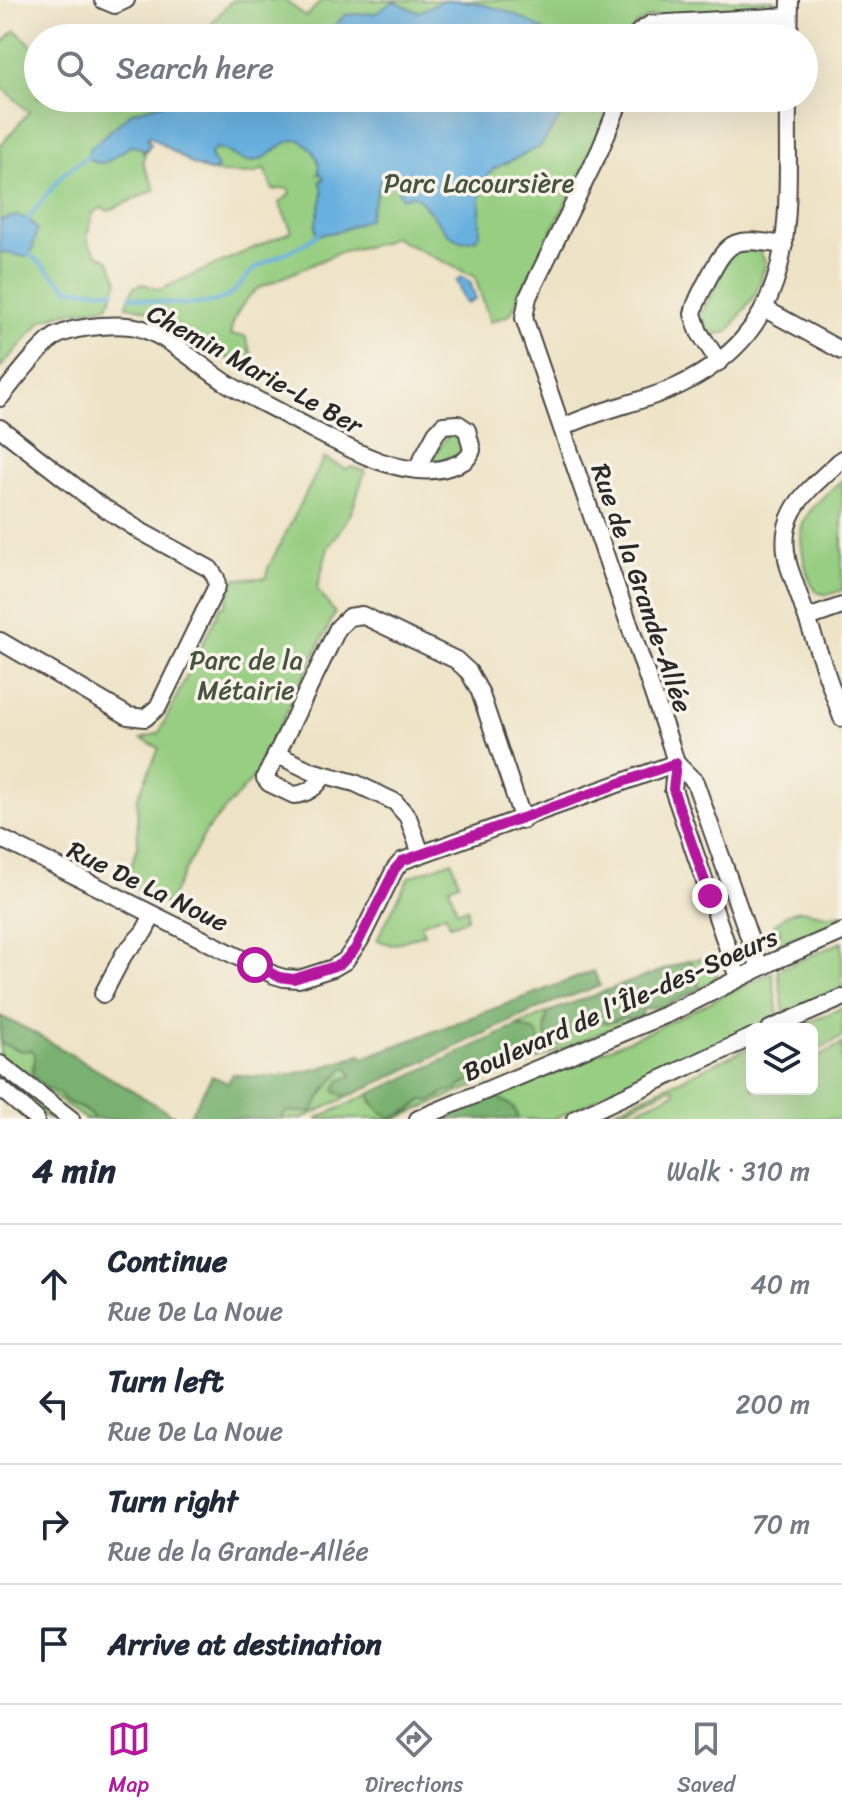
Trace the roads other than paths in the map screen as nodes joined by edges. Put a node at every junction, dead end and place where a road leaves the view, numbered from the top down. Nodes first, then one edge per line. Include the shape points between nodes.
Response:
1 (103, 0) edge
2 (126, 0) edge
3 (790, 8) edge
4 (651, 24) edge
5 (615, 112) edge
6 (788, 112) edge
7 (784, 245) junction
8 (765, 309) junction
9 (842, 351) edge
10 (719, 362) junction
11 (0, 398) edge
12 (0, 428) edge
13 (562, 428) junction
14 (842, 459) edge
15 (417, 468) dead end
16 (842, 606) edge
17 (808, 618) junction
18 (0, 641) edge
19 (842, 718) edge
20 (276, 754) junction
21 (676, 763) junction
22 (324, 775) junction
23 (523, 820) junction
24 (0, 838) edge
25 (421, 854) junction
26 (153, 915) junction
27 (842, 932) edge
28 (760, 968) junction
29 (738, 978) junction
30 (103, 994) dead end
31 (842, 998) edge
32 (784, 1023) edge
33 (746, 1040) edge
34 (0, 1064) edge
35 (0, 1088) edge
36 (36, 1119) edge
37 (71, 1119) edge
38 (418, 1119) edge
39 (575, 1119) edge

1 - 2 street via 118,5
3 - 4 street
5 - 13 street, Rue de la Grande-Allée via 524,310
6 - 7 street
7 - 8 street
7 - 10 street via 737,243 719,256 693,314
8 - 9 street
8 - 10 street
10 - 13 street via 676,387
11 - 15 street, Chemin Marie-Le Ber via 58,335 134,326 229,385 354,451
12 - 18 street via 95,502 210,569 217,586 158,707 145,718 128,716
13 - 21 street, Rue de la Grande-Allée
14 - 17 street via 802,497 786,528 786,556
16 - 17 street
17 - 19 street
20 - 22 street
20 - 22 street via 266,780 289,794 309,791
20 - 23 street via 339,625 349,617 367,616 456,660 469,672
21 - 23 street, Rue De La Noue
21 - 28 street, Rue de la Grande-Allée via 695,782
21 - 29 street, Rue de la Grande-Allée via 673,789
22 - 25 street via 355,783 399,805
23 - 25 street, Rue De La Noue
24 - 26 street, Rue De La Noue
25 - 26 street, Rue De La Noue via 397,866 349,958 299,979 279,977
26 - 30 street
27 - 28 street, Boulevard de l'Île-des-Soeurs
28 - 29 street, Boulevard de l'Île-des-Soeurs
29 - 38 street, Boulevard de l'Île-des-Soeurs via 670,1013
31 - 32 street
33 - 39 street
34 - 37 street
35 - 36 street

